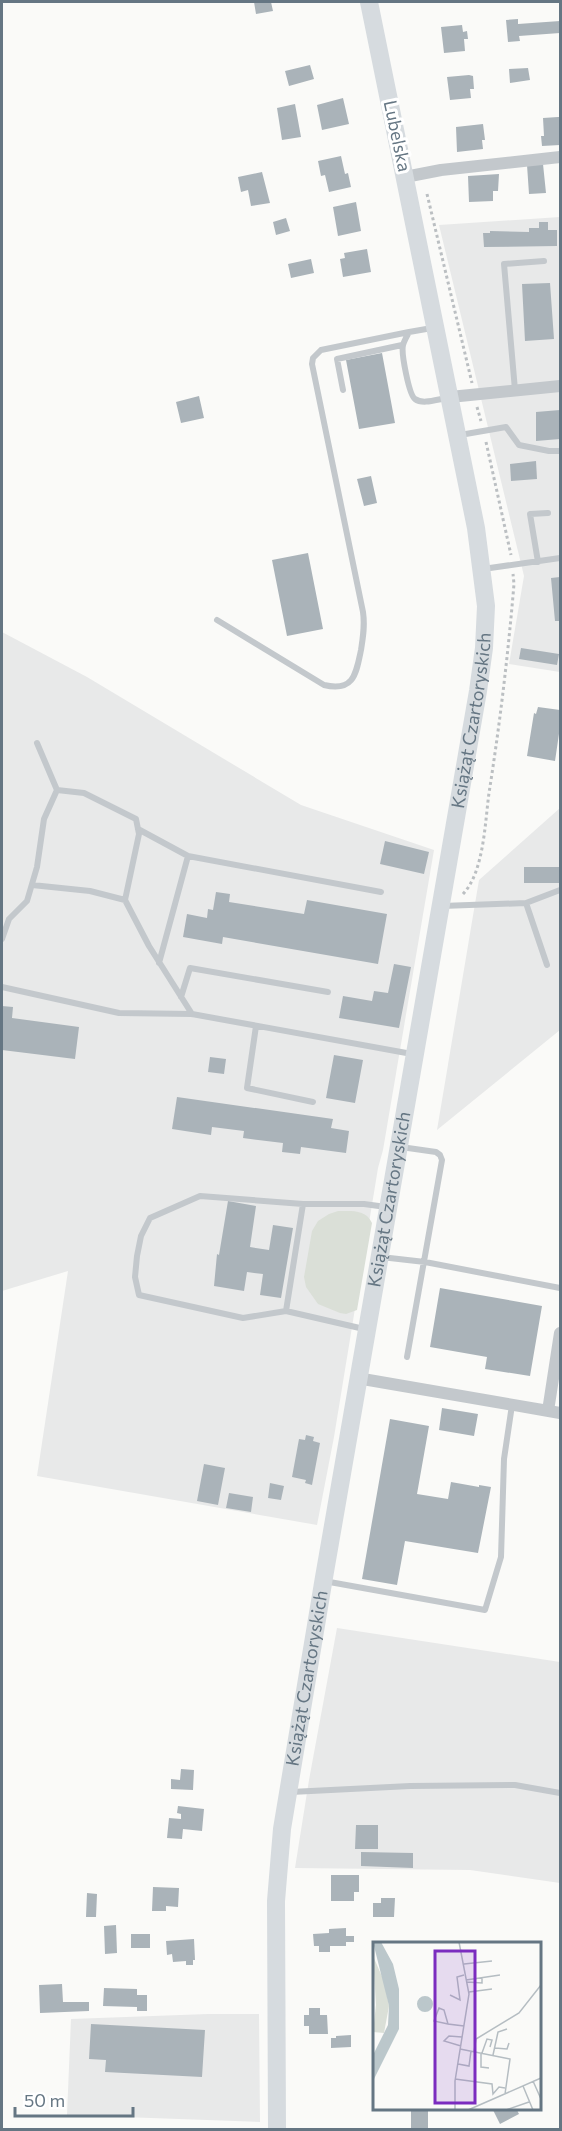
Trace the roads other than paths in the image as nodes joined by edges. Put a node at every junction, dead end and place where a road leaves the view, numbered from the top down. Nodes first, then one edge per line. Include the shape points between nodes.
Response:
1 (369, 2) edge
2 (561, 157) edge
3 (405, 177) junction
4 (544, 261) dead end
5 (424, 271) joint
6 (435, 327) junction
7 (409, 332) junction
8 (402, 345) junction
9 (561, 386) edge
10 (343, 390) dead end
11 (515, 391) junction
12 (450, 398) junction
13 (458, 435) junction
14 (561, 451) edge
15 (548, 513) dead end
16 (561, 558) edge
17 (538, 562) junction
18 (483, 569) junction
19 (217, 620) dead end
20 (38, 743) dead end
21 (57, 790) junction
22 (138, 829) junction
23 (188, 856) junction
24 (32, 885) junction
25 (561, 890) edge
26 (381, 892) dead end
27 (125, 900) junction
28 (526, 903) junction
29 (441, 906) junction
30 (2, 939) edge
31 (159, 963) junction
32 (547, 964) dead end
33 (2, 987) edge
34 (328, 992) dead end
35 (181, 997) junction
36 (192, 1014) junction
37 (256, 1026) junction
38 (416, 1054) junction
39 (313, 1102) dead end
40 (399, 1146) junction
41 (303, 1204) junction
42 (389, 1207) junction
43 (380, 1257) junction
44 (425, 1262) junction
45 (561, 1288) edge
46 (286, 1311) junction
47 (367, 1329) junction
48 (561, 1333) edge
49 (407, 1357) dead end
50 (357, 1378) junction
51 (512, 1405) junction
52 (554, 1412) edge
53 (324, 1581) junction
54 (561, 1792) edge
55 (288, 1793) junction
56 (277, 2130) edge

1 - 3 main road, Lubelska
2 - 3 street
3 - 5 main road, Lubelska
4 - 11 lane via 504,264
5 - 6 main road, Książąt Czartoryskich
6 - 7 lane
6 - 12 main road, Książąt Czartoryskich
7 - 8 lane
7 - 19 lane via 321,350 312,364 363,612 357,673 339,687 324,685
8 - 10 lane via 336,358
8 - 12 lane via 412,397 422,402
9 - 11 street
11 - 12 street
12 - 13 main road, Książąt Czartoryskich
13 - 14 lane via 506,427 519,446
13 - 18 main road, Książąt Czartoryskich
15 - 17 lane via 530,514
16 - 17 lane
17 - 18 lane
18 - 29 main road, Książąt Czartoryskich via 484,648
20 - 21 lane
21 - 22 lane via 84,793 136,819
21 - 24 lane via 44,819
22 - 23 lane
22 - 27 lane
23 - 26 lane
23 - 31 lane
24 - 27 lane via 90,891
24 - 30 lane via 27,900 9,919
25 - 28 lane
27 - 31 lane
28 - 29 lane
28 - 32 lane
29 - 38 main road, Książąt Czartoryskich
31 - 35 lane
33 - 36 lane via 119,1013
34 - 35 lane via 190,968
35 - 36 lane
36 - 37 lane
37 - 38 lane
37 - 39 lane via 247,1089
38 - 40 main road, Książąt Czartoryskich
40 - 42 main road, Książąt Czartoryskich
40 - 44 lane via 436,1152 442,1160
41 - 42 lane
41 - 46 lane
41 - 46 lane via 200,1196 150,1218 137,1256 135,1277 139,1295 243,1318
42 - 43 main road, Książąt Czartoryskich
43 - 44 lane
43 - 47 main road, Książąt Czartoryskich
44 - 45 lane
44 - 49 lane
46 - 47 lane
47 - 50 main road, Książąt Czartoryskich
48 - 52 street
50 - 51 street
50 - 53 main road, Książąt Czartoryskich
51 - 52 street
51 - 53 lane via 504,1459 501,1557 484,1610
53 - 55 main road, Książąt Czartoryskich
54 - 55 lane via 491,1785
55 - 56 main road, Książąt Czartoryskich via 276,1901

